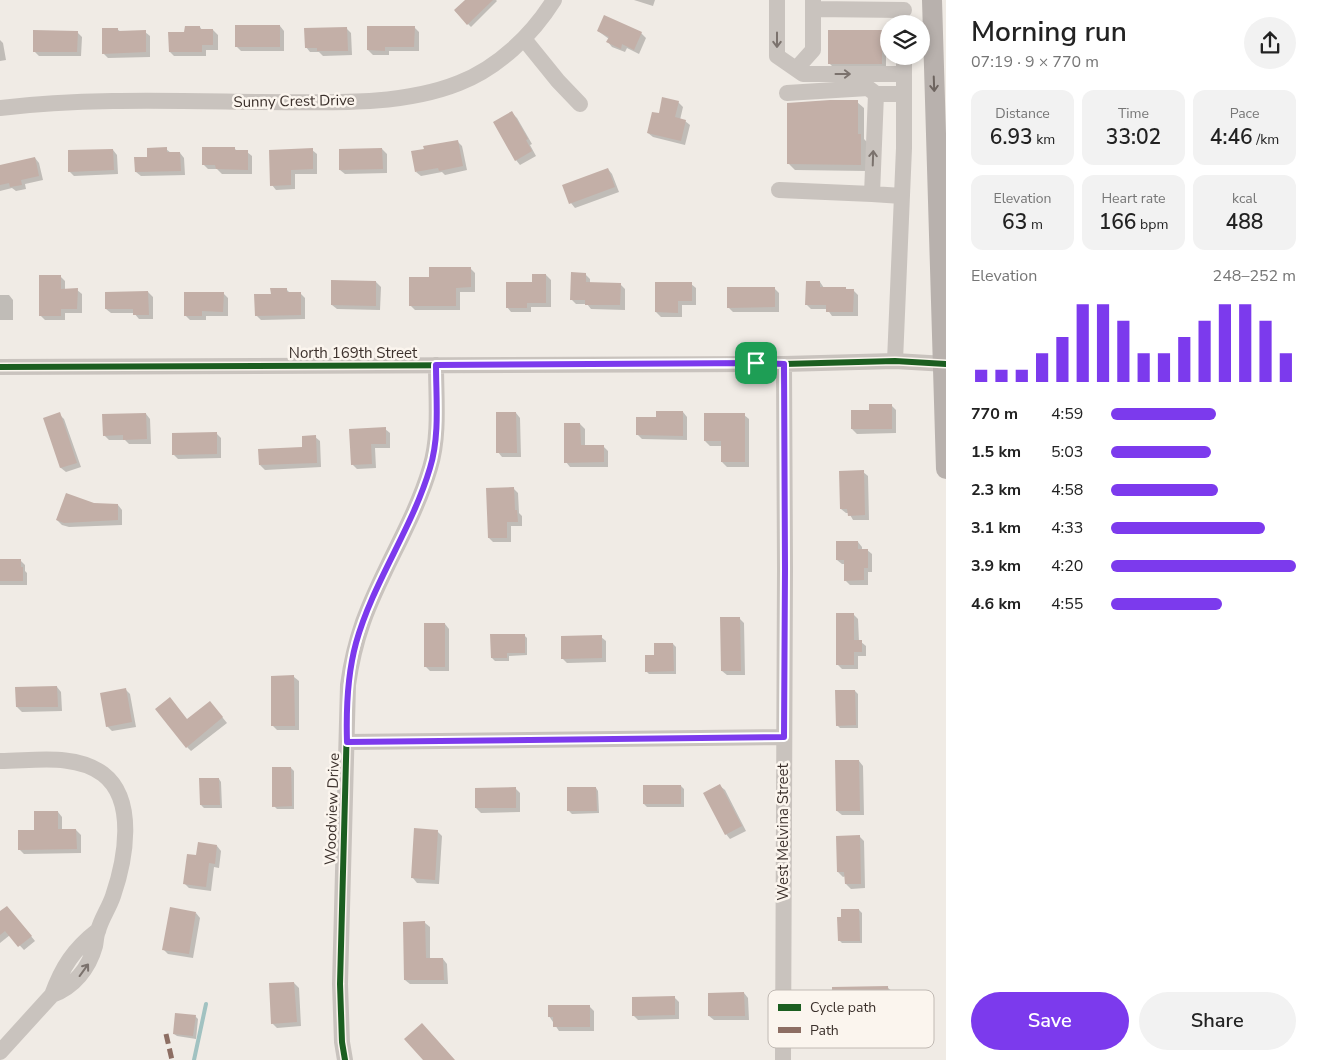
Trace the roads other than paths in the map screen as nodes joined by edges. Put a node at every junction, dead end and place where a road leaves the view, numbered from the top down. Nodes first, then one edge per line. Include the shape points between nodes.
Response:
1 (554, 0) edge
2 (777, 0) edge
3 (932, 0) edge
4 (813, 5) edge
5 (904, 11) edge
6 (524, 39) junction
7 (904, 65) edge
8 (796, 69) junction
9 (904, 74) junction
10 (787, 94) dead end
11 (876, 94) junction
12 (904, 94) junction
13 (580, 104) dead end
14 (0, 108) edge
15 (779, 190) dead end
16 (872, 194) junction
17 (902, 196) junction
18 (895, 361) junction
19 (784, 364) junction
20 (945, 364) edge
21 (436, 365) junction
22 (0, 367) edge
23 (946, 469) edge
24 (784, 737) junction
25 (347, 742) junction
26 (0, 761) edge
27 (783, 990) edge
28 (0, 1052) edge
29 (345, 1060) edge

1 - 6 street, Sunny Crest Drive
2 -> 8 street via 777,56
3 -> 20 main road
4 - 5 street
4 - 8 street via 813,50
6 - 13 street
6 - 14 street, Sunny Crest Drive via 492,65 460,83 390,99 67,103
7 - 9 street
8 -> 9 street via 803,74
9 - 12 street
10 - 11 street via 868,88
11 - 12 street
16 -> 11 street
12 - 17 street
15 - 16 street
16 - 17 street
17 - 18 street
18 - 19 street, North 169th Street
18 - 20 street, North 169th Street
19 - 21 street, North 169th Street
19 - 24 street, West Melvina Street
20 - 23 main road
21 - 22 street, North 169th Street
21 - 25 street, Woodview Drive via 431,466 356,642 348,685
24 - 25 street
24 - 27 street, West Melvina Street
25 - 29 street, Woodview Drive via 340,984
26 - 28 street via 86,764 104,775 124,804 119,875 98,931 75,951 52,995

